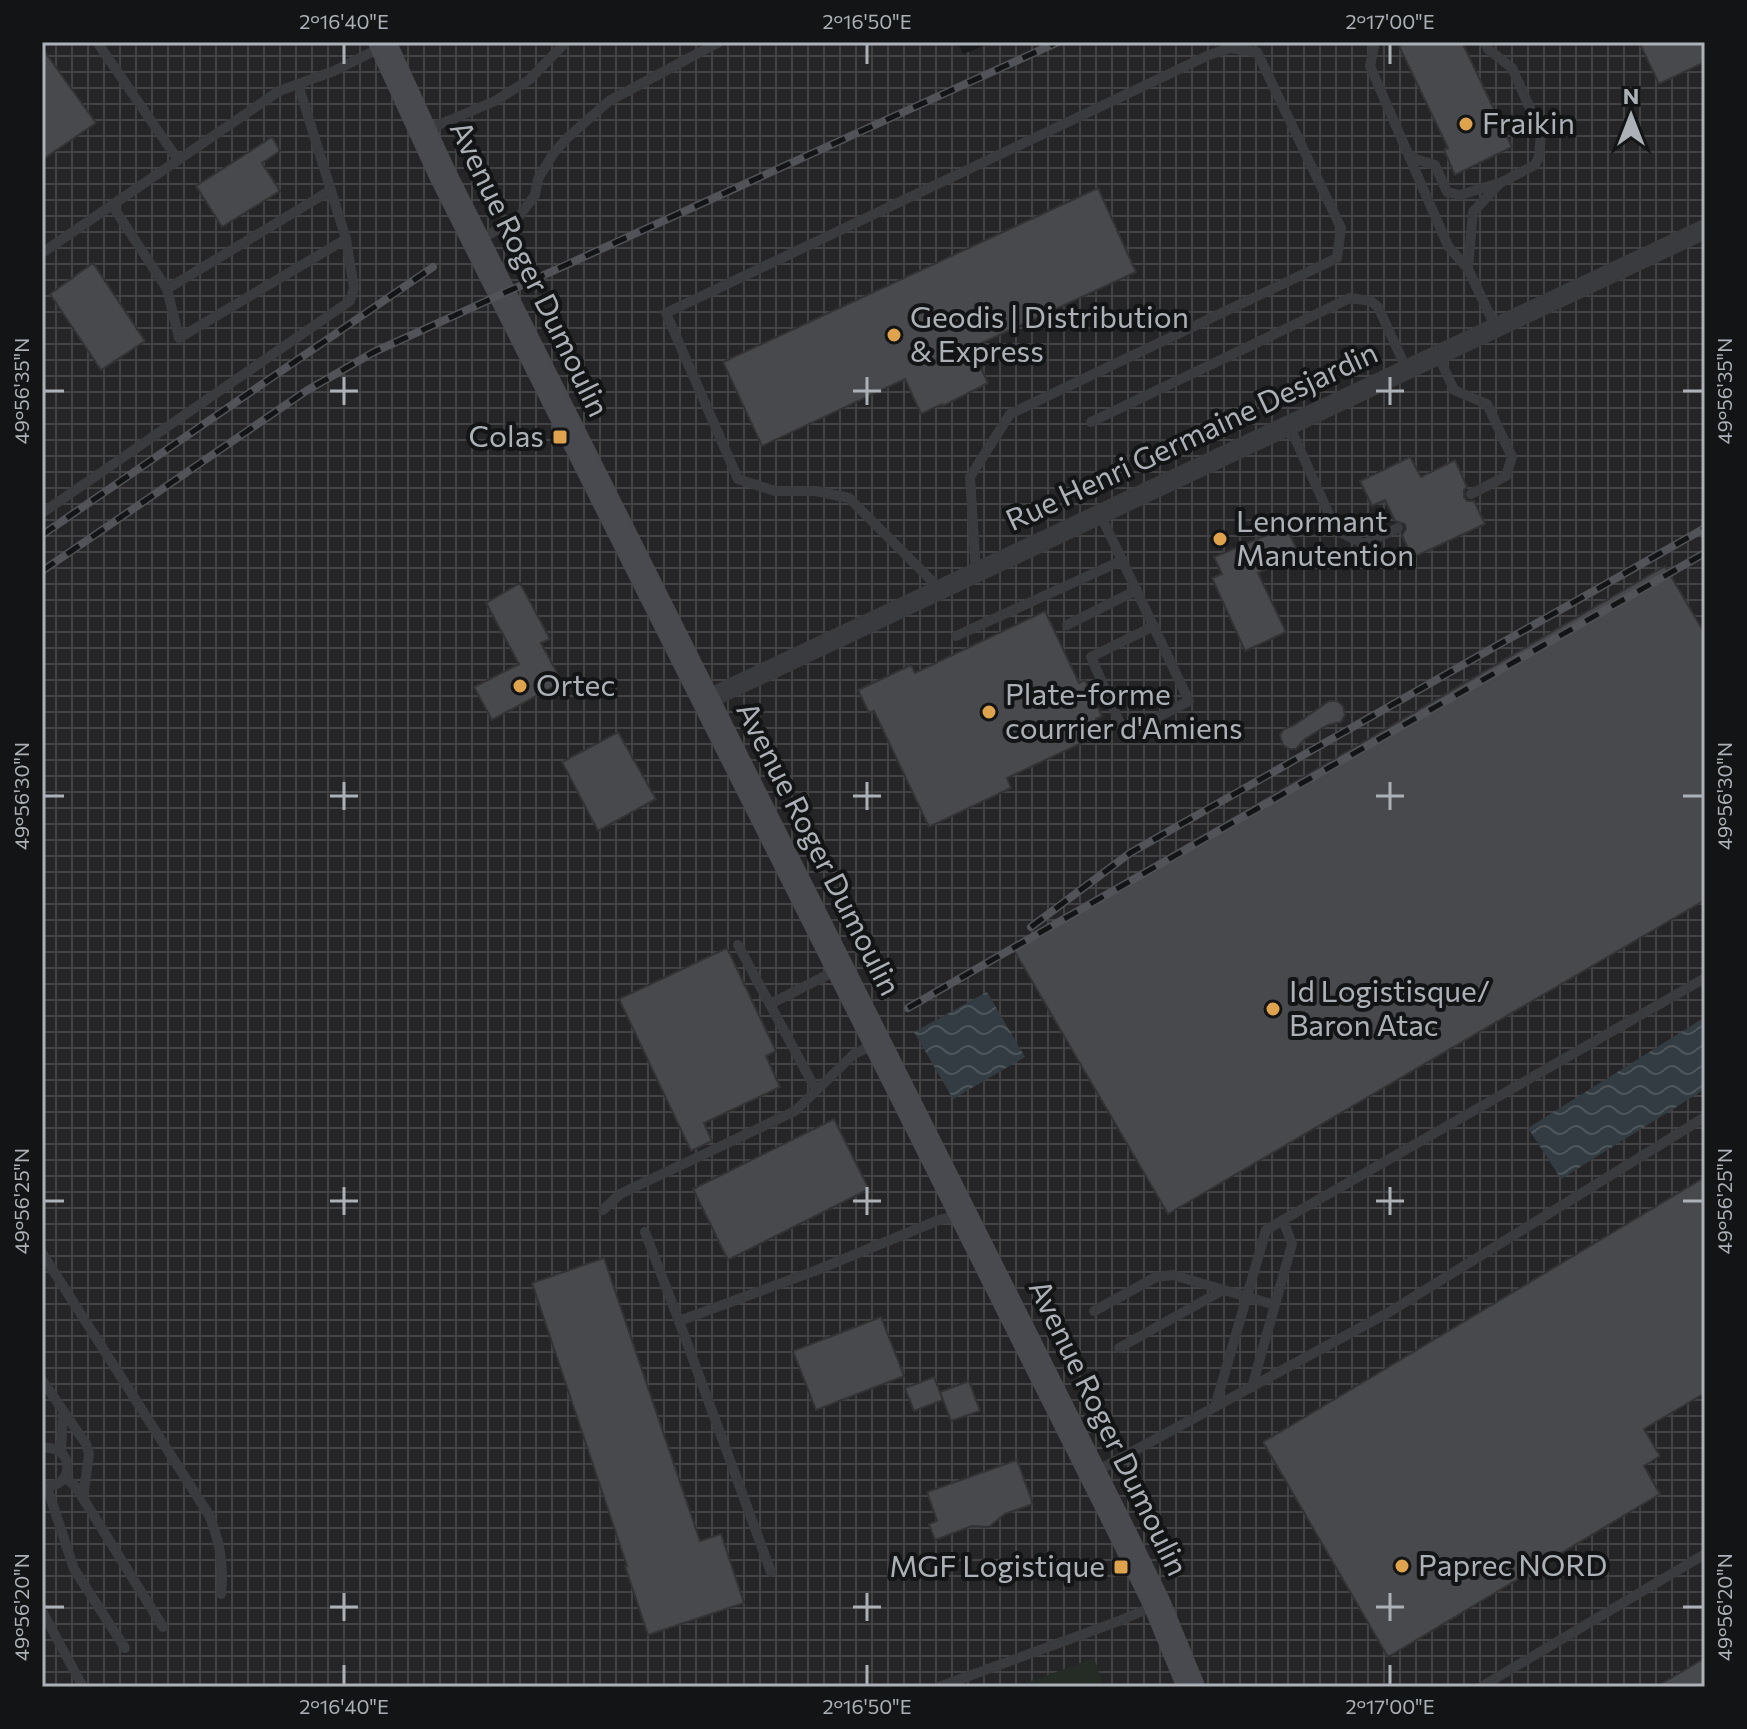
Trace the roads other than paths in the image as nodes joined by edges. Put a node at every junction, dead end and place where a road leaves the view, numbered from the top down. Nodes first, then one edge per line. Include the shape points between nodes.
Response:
1 (97, 42) edge
2 (566, 42) edge
3 (719, 42) edge
4 (1375, 42) edge
5 (1485, 42) edge
6 (382, 44) edge
7 (298, 84) junction
8 (423, 132) junction
9 (1409, 157) junction
10 (178, 160) junction
11 (1500, 183) junction
12 (331, 190) junction
13 (112, 205) junction
14 (1705, 229) edge
15 (346, 239) junction
16 (478, 242) junction
17 (42, 253) edge
18 (1468, 269) junction
19 (167, 289) junction
20 (1496, 328) junction
21 (1438, 355) junction
22 (1407, 370) junction
23 (1091, 422) dead end
24 (1289, 425) junction
25 (1471, 494) dead end
26 (42, 513) edge
27 (1100, 514) junction
28 (1398, 528) dead end
29 (1123, 560) junction
30 (976, 572) junction
31 (940, 589) junction
32 (1137, 590) junction
33 (1067, 625) dead end
34 (1154, 626) junction
35 (956, 636) dead end
36 (706, 700) junction
37 (738, 945) dead end
38 (840, 968) junction
39 (1705, 978) edge
40 (770, 1004) junction
41 (877, 1043) junction
42 (816, 1090) junction
43 (1705, 1117) edge
44 (603, 1210) dead end
45 (965, 1215) junction
46 (1283, 1220) junction
47 (645, 1232) dead end
48 (42, 1253) edge
49 (1223, 1290) junction
50 (1247, 1297) junction
51 (1275, 1305) junction
52 (1094, 1311) dead end
53 (679, 1321) junction
54 (1119, 1348) dead end
55 (42, 1380) edge
56 (1252, 1387) junction
57 (1215, 1407) junction
58 (63, 1412) junction
59 (42, 1448) edge
60 (61, 1452) junction
61 (1093, 1473) junction
62 (65, 1477) junction
63 (44, 1486) edge
64 (83, 1499) junction
65 (1705, 1554) edge
66 (771, 1572) dead end
67 (221, 1594) dead end
68 (1157, 1604) junction
69 (42, 1611) edge
70 (163, 1627) dead end
71 (125, 1648) dead end
72 (83, 1687) edge
73 (939, 1687) edge
74 (1191, 1687) edge
75 (1481, 1687) edge

1 - 10 lane
2 - 8 lane via 529,80
3 - 16 lane via 609,101 553,154 520,215
4 - 9 lane via 1370,66
5 - 11 lane via 1512,68 1541,133 1535,165
6 - 7 lane
6 - 8 main road, Avenue Roger Dumoulin
7 - 10 lane via 279,91
7 - 12 lane
8 - 16 main road, Avenue Roger Dumoulin
9 - 11 lane via 1435,165 1447,192 1460,195
9 - 18 lane via 1448,246
10 - 13 lane
11 - 18 lane via 1473,212
12 - 15 lane
12 - 19 lane
13 - 17 lane
13 - 19 lane
14 - 20 street, Rue Henri Germaine Desjardin
15 - 19 lane via 179,338
15 - 26 lane via 354,288 350,301
16 - 36 main road, Avenue Roger Dumoulin
18 - 20 lane
20 - 21 street, Rue Henri Germaine Desjardin
21 - 22 street, Rue Henri Germaine Desjardin
21 - 25 lane via 1454,390 1487,404 1512,457 1506,476
22 - 23 lane via 1378,307 1350,298
22 - 24 street, Rue Henri Germaine Desjardin
24 - 27 street, Rue Henri Germaine Desjardin
24 - 28 lane via 1336,530 1364,544
27 - 29 lane
27 - 30 street, Rue Henri Germaine Desjardin
29 - 32 lane
29 - 35 lane
30 - 31 street, Rue Henri Germaine Desjardin
30 - 31 lane via 970,477 1010,414 1337,258 1341,228 1257,52 1230,48 1209,55 666,313 738,479 775,491 849,498
31 - 36 street, Rue Henri Germaine Desjardin
32 - 33 lane
32 - 34 lane
34 - 34 lane via 1189,701 1133,730 1122,728 1091,657
36 - 38 main road, Avenue Roger Dumoulin
37 - 40 lane
38 - 40 lane
38 - 41 main road, Avenue Roger Dumoulin
39 - 46 lane
40 - 42 lane
41 - 42 lane via 854,1054
41 - 45 main road, Avenue Roger Dumoulin
42 - 44 lane via 795,1111 620,1194
43 - 56 lane via 1391,1311
45 - 53 lane via 939,1220
45 - 61 main road, Avenue Roger Dumoulin
46 - 50 lane via 1266,1230
46 - 51 lane via 1292,1244
47 - 53 lane
48 - 67 lane via 209,1515 220,1541
49 - 50 lane
49 - 52 lane via 1173,1275 1156,1277
49 - 54 lane
50 - 51 lane
50 - 57 lane
51 - 56 lane
53 - 66 lane
55 - 58 lane
56 - 57 lane
57 - 61 lane
58 - 60 lane
58 - 64 lane via 89,1454
59 - 60 lane
60 - 62 lane via 68,1464
61 - 68 main road, Avenue Roger Dumoulin
62 - 63 lane
62 - 64 lane
63 - 71 lane via 74,1569
64 - 70 lane
65 - 75 lane
68 - 73 lane
68 - 74 main road, Avenue Roger Dumoulin
69 - 72 lane

